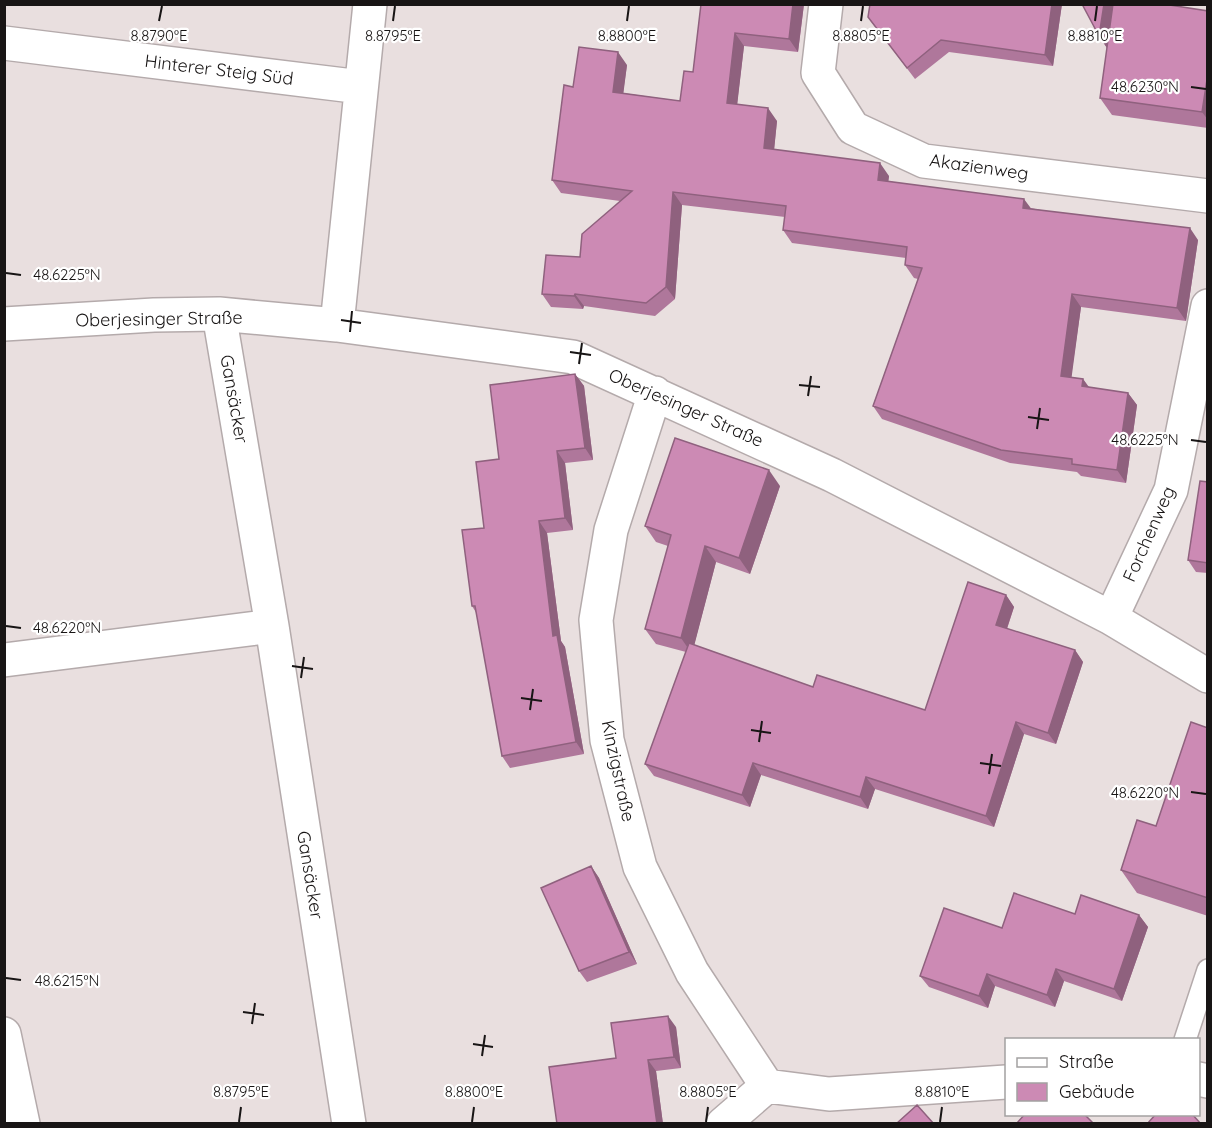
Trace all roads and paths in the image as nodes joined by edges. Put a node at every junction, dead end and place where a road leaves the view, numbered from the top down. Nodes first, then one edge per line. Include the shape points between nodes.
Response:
1 (370, 4) edge
2 (826, 4) edge
3 (4, 43) edge
4 (362, 87) junction
5 (1208, 196) edge
6 (1208, 306) edge
7 (219, 314) junction
8 (4, 324) edge
9 (337, 325) junction
10 (655, 393) junction
11 (1111, 618) junction
12 (272, 626) junction
13 (4, 660) edge
14 (1208, 676) edge
15 (1208, 970) edge
16 (4, 1034) edge
17 (1186, 1038) edge
18 (1005, 1082) edge
19 (767, 1086) junction
20 (23, 1124) edge
21 (349, 1124) edge
22 (723, 1124) edge

1 - 4 street
2 - 5 street, Akazienweg via 819,73 853,128 924,161
3 - 4 street, Hinterer Steig Süd
4 - 9 street
6 - 11 street, Forchenweg via 1171,490
7 - 8 street, Oberjesinger Straße
7 - 9 street, Oberjesinger Straße
7 - 12 street, Gansäcker
9 - 10 street, Oberjesinger Straße via 573,357
10 - 11 street, Oberjesinger Straße via 832,475
10 - 19 street, Kinzigstraße via 611,530 596,620 607,740 640,867 692,972
11 - 14 street, Oberjesinger Straße
12 - 13 street
12 - 21 street, Gansäcker
15 - 17 lane
16 - 20 street
18 - 19 street via 829,1094
19 - 22 street

